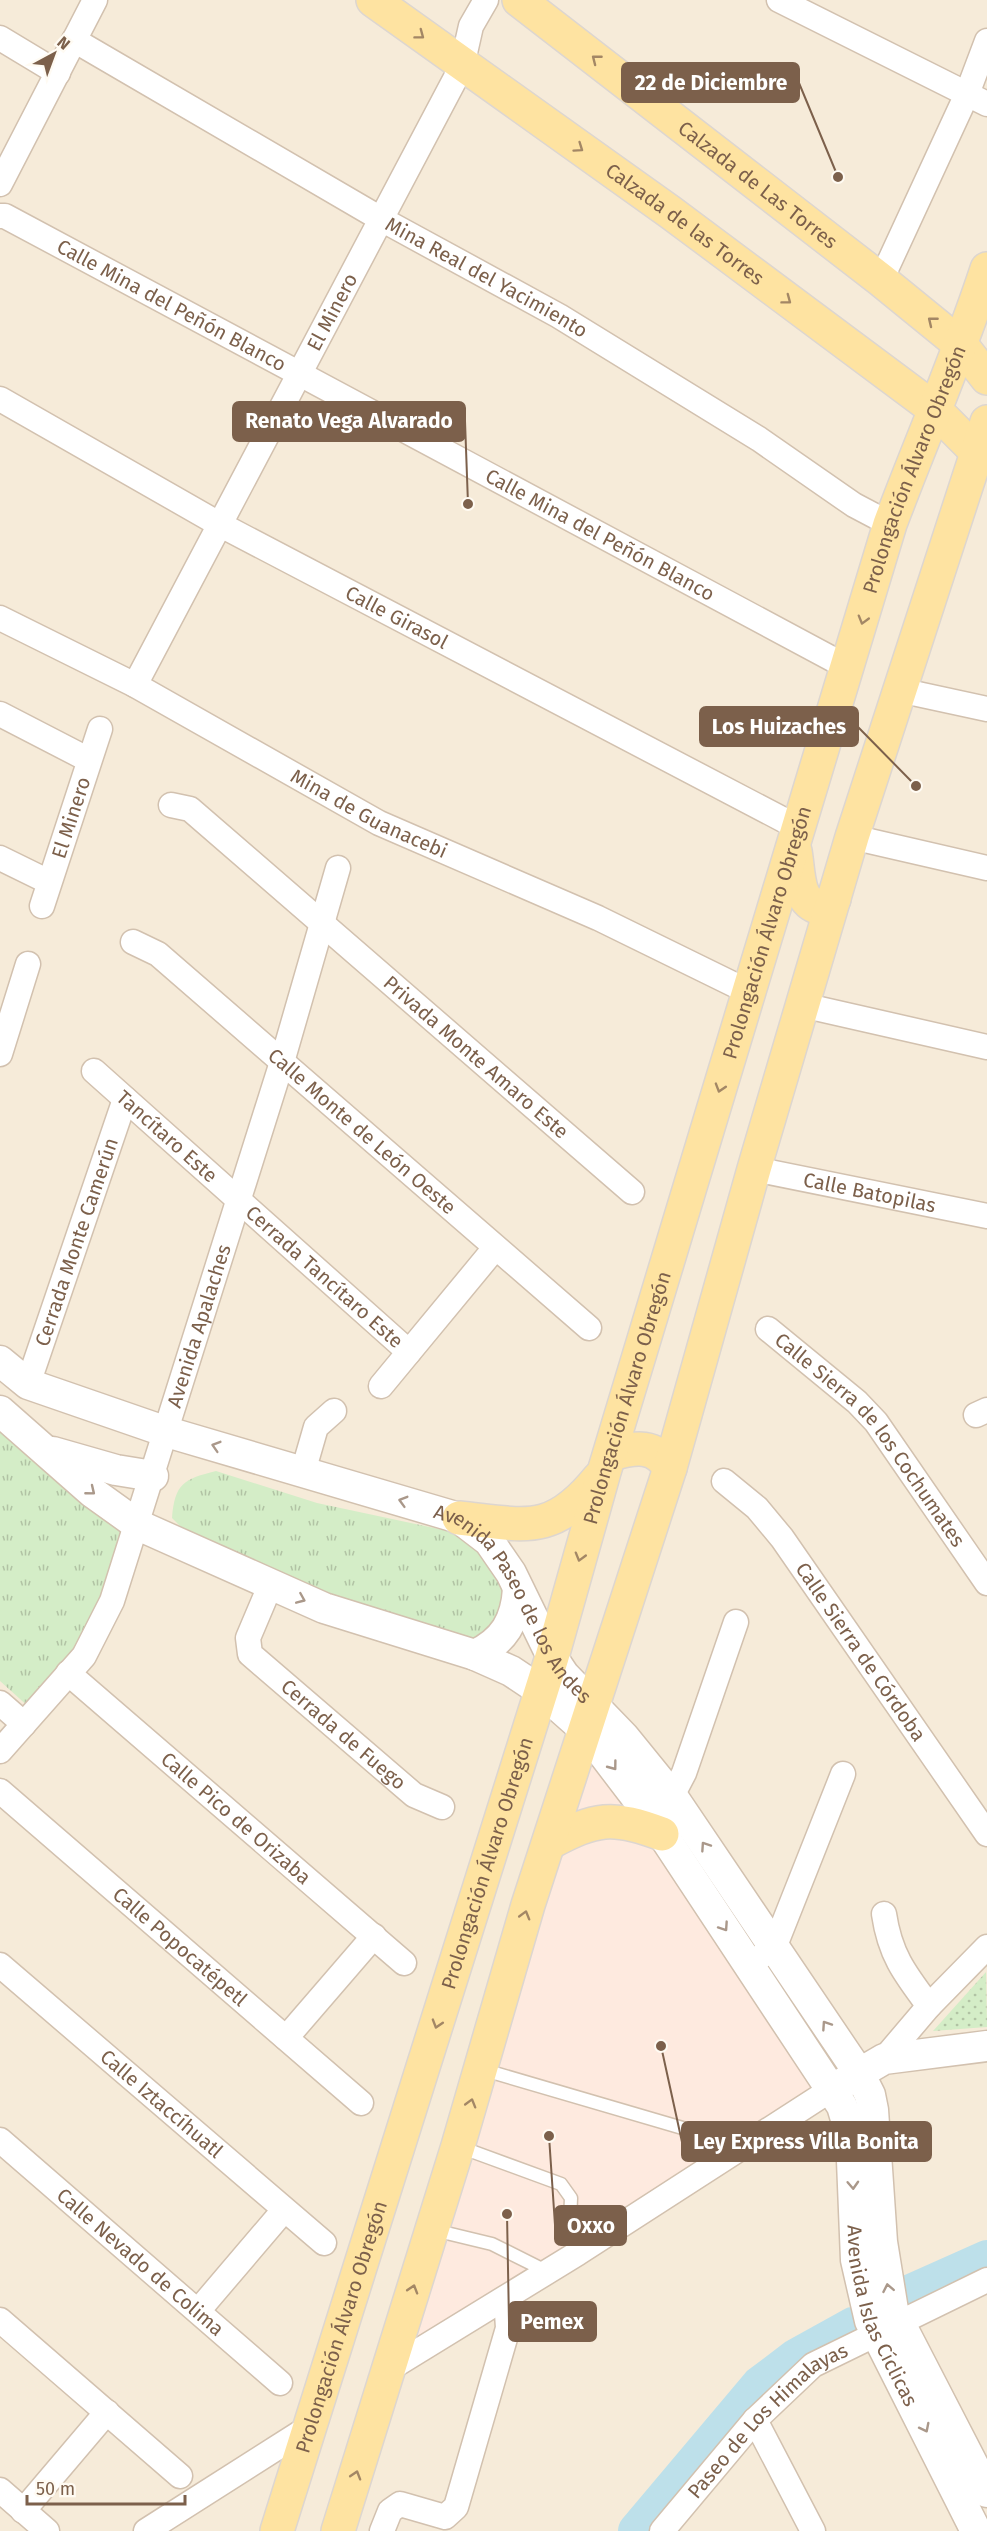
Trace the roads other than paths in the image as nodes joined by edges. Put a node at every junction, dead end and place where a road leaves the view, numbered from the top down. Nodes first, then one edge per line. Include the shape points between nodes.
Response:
1 (95, 0) edge
2 (373, 0) edge
3 (486, 0) edge
4 (519, 0) edge
5 (779, 0) edge
6 (0, 38) edge
7 (74, 40) junction
8 (987, 41) edge
9 (462, 66) junction
10 (58, 73) junction
11 (977, 99) edge
12 (0, 184) edge
13 (0, 216) edge
14 (381, 219) junction
15 (987, 269) edge
16 (880, 280) junction
17 (962, 346) junction
18 (300, 373) junction
19 (987, 378) edge
20 (0, 399) edge
21 (933, 408) junction
22 (983, 445) edge
23 (219, 524) junction
24 (890, 524) junction
25 (0, 618) edge
26 (849, 668) junction
27 (135, 685) junction
28 (899, 690) junction
29 (987, 708) edge
30 (0, 714) edge
31 (100, 729) dead end
32 (89, 760) junction
33 (171, 805) dead end
34 (796, 837) junction
35 (852, 837) junction
36 (0, 858) edge
37 (338, 868) dead end
38 (987, 868) edge
39 (49, 882) junction
40 (834, 899) junction
41 (42, 906) dead end
42 (321, 920) junction
43 (133, 942) dead end
44 (28, 964) dead end
45 (749, 992) junction
46 (802, 1005) junction
47 (7, 1008) edge
48 (987, 1047) edge
49 (0, 1054) edge
50 (282, 1062) junction
51 (94, 1071) dead end
52 (125, 1099) junction
53 (754, 1169) junction
54 (632, 1192) dead end
55 (239, 1201) junction
56 (987, 1216) edge
57 (495, 1248) junction
58 (589, 1328) dead end
59 (768, 1329) dead end
60 (409, 1352) junction
61 (0, 1361) edge
62 (28, 1384) junction
63 (381, 1386) dead end
64 (0, 1411) edge
65 (334, 1411) dead end
66 (167, 1431) junction
67 (44, 1450) junction
68 (608, 1463) junction
69 (670, 1468) junction
70 (303, 1472) junction
71 (153, 1476) junction
72 (724, 1480) dead end
73 (459, 1518) junction
74 (138, 1525) junction
75 (987, 1583) edge
76 (270, 1586) junction
77 (518, 1589) junction
78 (736, 1622) dead end
79 (475, 1655) junction
80 (552, 1657) junction
81 (68, 1673) junction
82 (541, 1691) junction
83 (0, 1703) edge
84 (589, 1718) junction
85 (24, 1724) junction
86 (0, 1751) edge
87 (843, 1774) dead end
88 (0, 1791) edge
89 (442, 1807) dead end
90 (661, 1815) junction
91 (987, 1834) edge
92 (549, 1843) junction
93 (884, 1914) dead end
94 (374, 1936) junction
95 (987, 1947) edge
96 (774, 1948) junction
97 (404, 1963) dead end
98 (749, 1964) junction
99 (0, 1965) edge
100 (929, 2006) junction
101 (286, 2038) junction
102 (987, 2046) edge
103 (884, 2059) junction
104 (480, 2068) junction
105 (859, 2073) junction
106 (832, 2088) junction
107 (361, 2103) dead end
108 (0, 2140) edge
109 (458, 2146) junction
110 (746, 2147) junction
111 (284, 2210) junction
112 (431, 2229) junction
113 (324, 2243) dead end
114 (578, 2253) junction
115 (548, 2272) junction
116 (987, 2280) edge
117 (506, 2298) junction
118 (198, 2311) junction
119 (0, 2320) edge
120 (889, 2329) junction
121 (389, 2368) junction
122 (280, 2383) dead end
123 (106, 2412) junction
124 (755, 2420) junction
125 (311, 2426) junction
126 (180, 2476) dead end
127 (0, 2490) edge
128 (987, 2492) edge
129 (23, 2511) junction
130 (47, 2531) edge
131 (146, 2531) edge
132 (277, 2531) edge
133 (338, 2531) edge
134 (382, 2531) edge
135 (662, 2531) edge
136 (813, 2531) edge
137 (976, 2531) edge

1 - 7 street
2 -> 9 main road, Calzada de las Torres
3 - 9 street, El Minero via 471,26
16 -> 4 main road, Calzada de Las Torres
5 - 11 street
6 - 10 street
7 - 10 street
7 - 14 street, Mina Real del Yacimiento
8 - 11 street
9 - 14 street, El Minero
9 -> 21 main road, Calzada de las Torres via 670,212
10 - 12 street
11 - 16 street
13 - 18 street, Calle Mina del Peñón Blanco
14 - 18 street, El Minero
14 - 24 street, Mina Real del Yacimiento via 559,316
15 - 17 main road, Prolongación Álvaro Obregón
17 -> 16 main road, Calzada de Las Torres
17 - 19 main road, Calzada de Las Torres
17 - 21 main road, Prolongación Álvaro Obregón
18 - 23 street, El Minero
18 - 26 street, Calle Mina del Peñón Blanco
20 - 23 street, Calle Girasol
21 - 22 main road, Calzada de las Torres
21 - 24 main road, Prolongación Álvaro Obregón
22 - 28 main road
23 - 27 street, El Minero
23 - 34 street, Calle Girasol
24 -> 26 main road, Prolongación Álvaro Obregón
25 - 27 street, Mina de Guanacebi
26 - 34 main road, Prolongación Álvaro Obregón
27 - 45 street, Mina de Guanacebi via 379,823 598,918
28 - 29 street
28 - 35 main road
30 - 32 street
31 - 32 street, El Minero
32 - 39 street, El Minero
33 - 42 street, Privada Monte Amaro Este via 190,809
34 - 40 main road via 803,897 820,908
34 - 45 main road, Prolongación Álvaro Obregón
35 - 38 street
35 - 40 main road
36 - 39 street
37 - 42 street, Avenida Apalaches
39 - 41 street, El Minero
40 - 46 main road
42 - 50 street, Avenida Apalaches
42 - 54 street, Privada Monte Amaro Este
43 - 50 street, Calle Monte de León Oeste via 158,954
44 - 47 street
45 -> 68 main road, Prolongación Álvaro Obregón
46 - 48 street
46 - 53 main road
47 - 49 street
50 - 55 street, Avenida Apalaches
50 - 57 street, Calle Monte de León Oeste
51 - 52 street, Tancítaro Este
52 - 55 street, Tancítaro Este
52 - 62 street, Cerrada Monte Camerún
53 - 56 street, Calle Batopilas
53 - 69 main road
55 - 60 street, Cerrada Tancítaro Este
55 - 66 street, Avenida Apalaches
57 - 58 street, Calle Monte de León Oeste
57 - 60 street
59 - 75 street, Calle Sierra de los Cochumates via 876,1422
60 - 63 street
61 - 62 street, Avenida Paseo de los Andes
62 - 66 street, Avenida Paseo de los Andes
64 - 67 street, Avenida Paseo de los Andes
65 - 70 street via 316,1427
70 -> 66 street, Avenida Paseo de los Andes
66 - 71 street, Avenida Apalaches
67 - 71 street
67 -> 74 street, Avenida Paseo de los Andes
68 - 69 main road via 640,1447 659,1454
68 - 73 main road via 580,1502 549,1520 521,1524
68 -> 80 main road, Prolongación Álvaro Obregón
69 - 84 main road
73 -> 70 street, Avenida Paseo de los Andes
71 - 74 street, Avenida Apalaches
72 - 91 street, Calle Sierra de Córdoba via 757,1508 782,1538
73 - 77 street, Avenida Paseo de los Andes via 489,1541
74 - 76 street, Avenida Paseo de los Andes
74 - 81 street, Avenida Apalaches via 106,1618 84,1656
76 -> 79 street, Avenida Paseo de los Andes via 324,1608
76 - 89 street, Cerrada de Fuego via 248,1638 250,1654 414,1795
77 - 79 street via 512,1623 502,1637
77 - 80 street, Avenida Paseo de los Andes
78 - 90 street via 684,1773
79 - 82 street, Avenida Paseo de los Andes via 511,1671
80 - 82 main road, Prolongación Álvaro Obregón
80 - 84 street, Avenida Paseo de los Andes
81 - 85 street, Avenida Apalaches
81 - 94 street, Calle Pico de Orizaba
82 - 84 street, Avenida Paseo de los Andes
82 -> 125 main road, Prolongación Álvaro Obregón
83 - 85 street
84 - 90 street, Avenida Paseo de los Andes
84 - 92 main road
85 - 86 street, Avenida Apalaches
87 - 96 street
88 - 101 street, Calle Popocatépetl
90 - 92 main road via 580,1827
96 -> 90 street, Avenida Paseo de los Andes
90 -> 98 street, Avenida Paseo de los Andes
104 -> 92 main road
93 - 100 street via 888,1940 899,1966
94 - 97 street, Calle Pico de Orizaba
94 - 101 street
95 - 100 street
96 - 98 street
105 -> 96 street, Avenida Paseo de los Andes
98 - 106 street, Avenida Paseo de los Andes
99 - 111 street, Calle Iztaccíhuatl
100 - 103 street
101 - 107 street, Calle Popocatépetl
102 - 103 street
103 - 105 street
109 -> 104 main road
104 - 110 lane
105 - 106 street
120 -> 105 street, Avenida Islas Cíclicas via 873,2110
106 - 110 street
106 -> 120 street, Avenida Islas Cíclicas via 849,2127 856,2260 863,2295
108 - 118 street, Calle Nevado de Colima
109 - 112 main road
109 - 114 lane via 561,2184 572,2198 570,2221
110 - 114 street
111 - 113 street, Calle Iztaccíhuatl
111 - 118 street
112 - 115 lane via 492,2244
121 -> 112 main road
114 - 115 street
115 - 117 street
116 - 120 street, Paseo de Los Himalayas
117 - 121 street
117 - 134 street via 508,2328 456,2506 445,2517 400,2504 390,2511
118 - 122 street, Calle Nevado de Colima
119 - 123 street
120 - 124 street, Paseo de Los Himalayas via 813,2365
120 - 128 street, Avenida Islas Cíclicas
120 -> 137 street, Avenida Islas Cíclicas
133 -> 121 main road
123 - 126 street
123 - 129 street
124 - 135 street, Paseo de Los Himalayas
124 - 136 street
125 - 131 street
125 - 132 main road, Prolongación Álvaro Obregón
127 - 129 street
129 - 130 street

